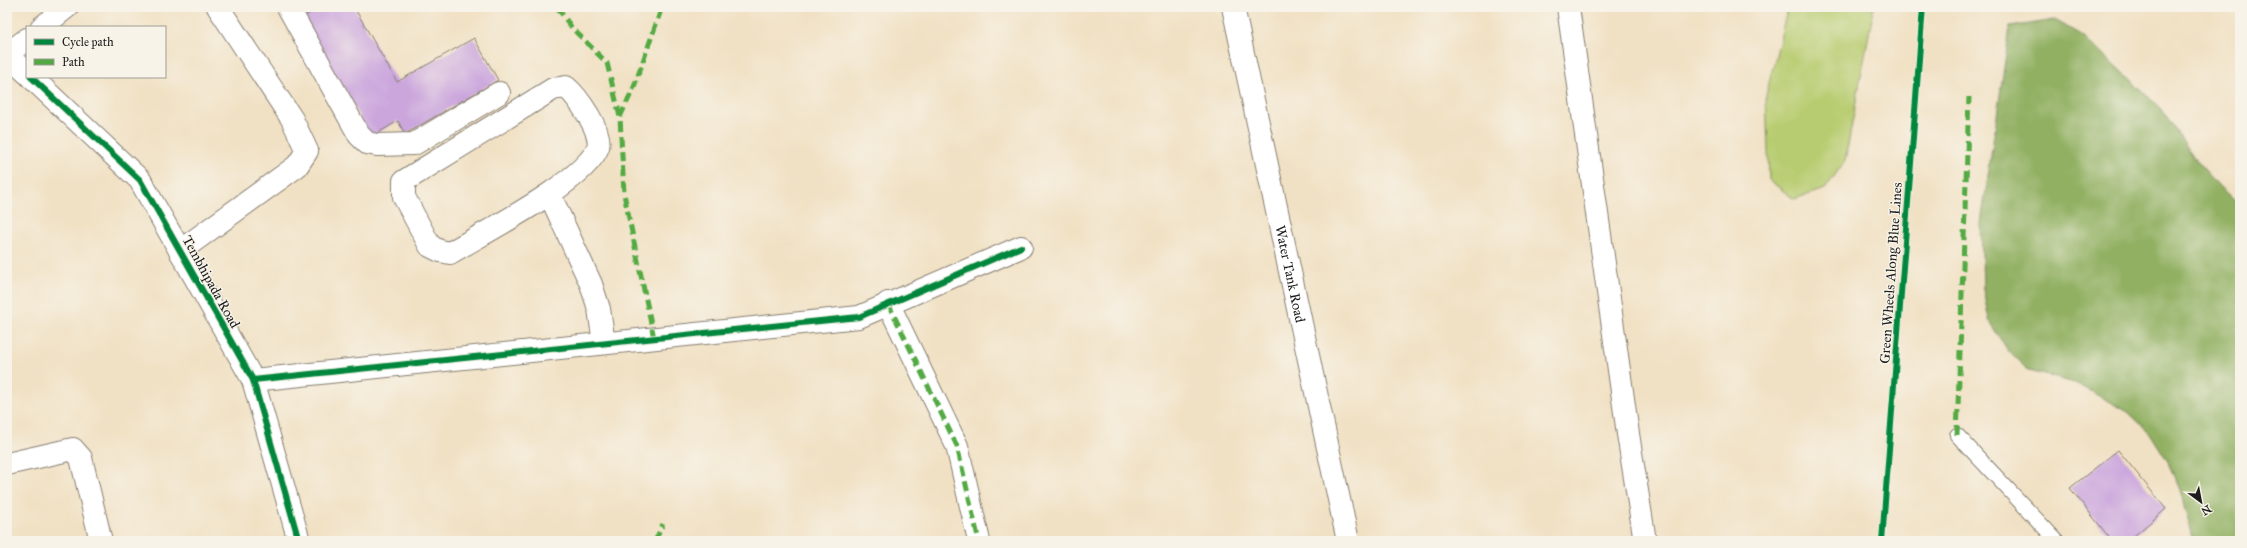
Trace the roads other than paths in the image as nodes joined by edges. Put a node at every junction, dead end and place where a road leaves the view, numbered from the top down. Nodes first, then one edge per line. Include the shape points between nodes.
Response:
1 (67, 7) edge
2 (218, 7) edge
3 (288, 7) edge
4 (1233, 7) edge
5 (1568, 7) edge
6 (43, 26) edge
7 (26, 40) edge
8 (7, 54) edge
9 (26, 72) edge
10 (32, 78) edge
11 (499, 93) dead end
12 (550, 195) junction
13 (1021, 247) dead end
14 (180, 251) junction
15 (888, 304) junction
16 (604, 343) junction
17 (253, 380) junction
18 (1957, 435) dead end
19 (7, 464) edge
20 (101, 541) edge
21 (299, 541) edge
22 (979, 541) edge
23 (1348, 541) edge
24 (1646, 541) edge
25 (2057, 541) edge

1 - 6 street
2 - 14 street via 292,119 307,151 297,166
3 - 11 street via 359,135 367,143 386,146 414,144
4 - 23 street, Water Tank Road
5 - 24 street via 1628,434
7 - 8 street
8 - 9 street
10 - 14 street, Tembhipada Road via 140,180
12 - 12 street via 593,157 599,146 599,135 576,95 566,87 553,89 404,181 404,197 430,246 450,253
12 - 16 street via 590,284 599,310
13 - 15 street
14 - 17 street, Tembhipada Road
15 - 16 street via 859,317
15 - 22 street via 957,446
16 - 17 street
17 - 21 street, Tembhipada Road
18 - 25 lane
19 - 20 street via 73,449 81,458

